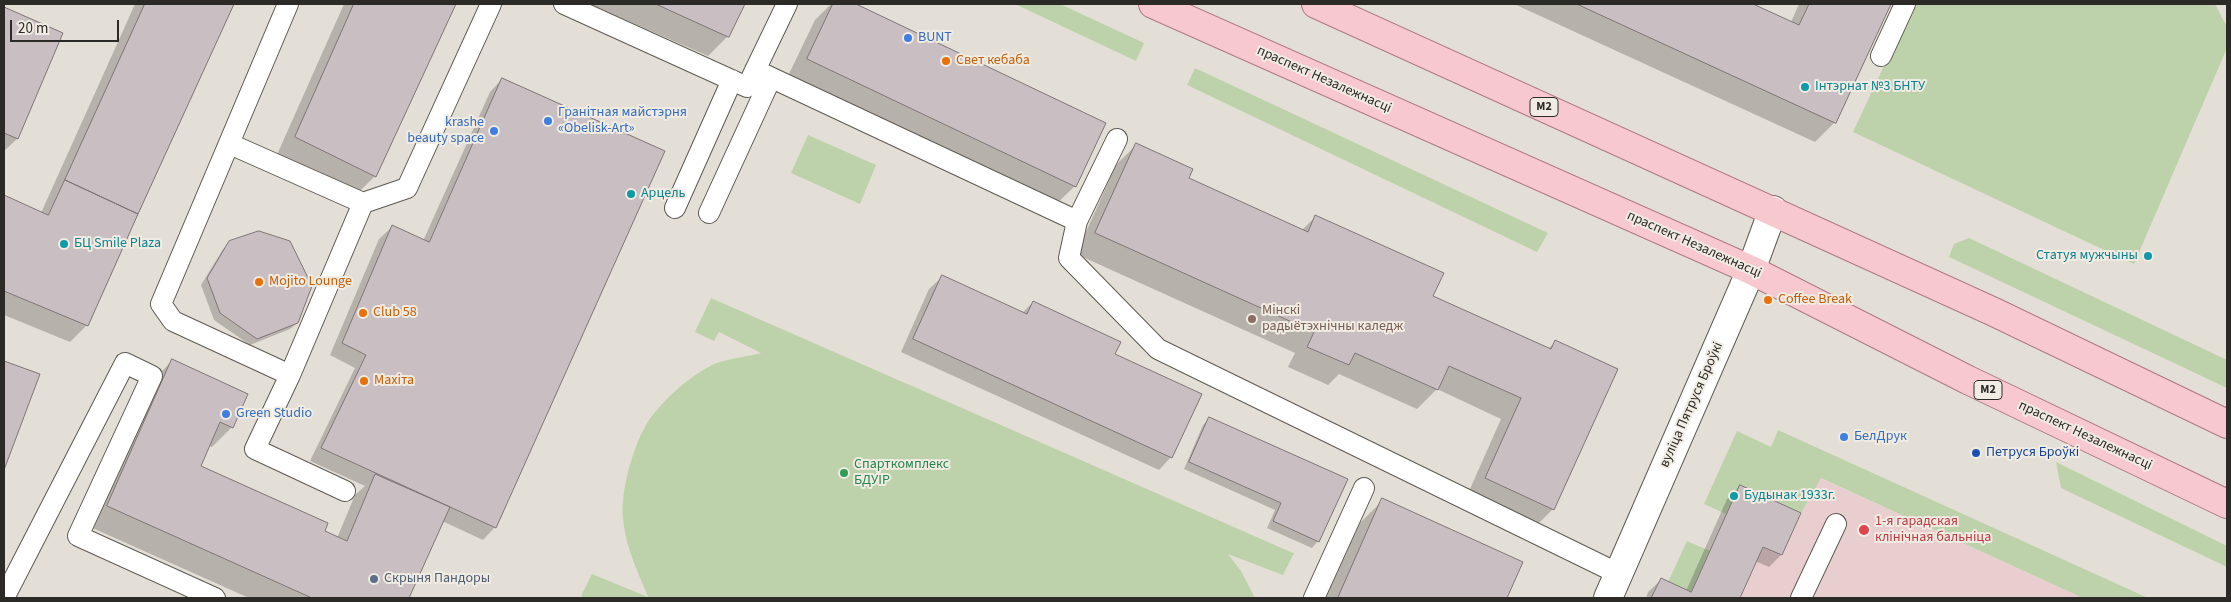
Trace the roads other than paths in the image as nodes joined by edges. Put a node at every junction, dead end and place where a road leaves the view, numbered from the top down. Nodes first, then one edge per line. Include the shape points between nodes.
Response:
1 (288, 4) edge
2 (491, 4) edge
3 (564, 4) edge
4 (787, 4) edge
5 (1153, 4) edge
6 (1316, 4) edge
7 (1906, 4) edge
8 (1881, 56) dead end
9 (763, 74) junction
10 (732, 80) junction
11 (1117, 138) dead end
12 (230, 144) junction
13 (363, 203) junction
14 (675, 208) dead end
15 (1773, 210) junction
16 (709, 213) dead end
17 (1077, 221) junction
18 (1751, 270) junction
19 (290, 375) junction
20 (2227, 424) edge
21 (1364, 488) dead end
22 (345, 492) dead end
23 (2227, 504) edge
24 (1836, 524) dead end
25 (1619, 574) junction
26 (4, 598) edge
27 (215, 598) edge
28 (1314, 598) edge
29 (1608, 598) edge
30 (1800, 598) edge

1 - 12 lane
2 - 13 lane via 407,188
3 - 10 lane
4 - 9 lane
5 - 18 main road, праспект Незалежнасці / М2
6 - 15 main road, М2
7 - 8 lane
9 - 10 lane via 747,87
9 - 16 lane
9 - 17 lane
10 - 14 lane
11 - 17 lane
12 - 13 lane
12 - 19 lane via 161,304 173,321
13 - 19 lane
15 - 18 street, вуліца Пятруся Броўкі
15 - 20 main road, М2
17 - 25 lane via 1069,258 1158,349
18 - 23 main road, праспект Незалежнасці / М2 via 1977,384
18 - 25 street, вуліца Пятруся Броўкі
19 - 22 lane via 255,449
21 - 28 lane
24 - 30 lane
25 - 29 street, вуліца Пятруся Броўкі
26 - 27 lane via 125,363 152,376 78,536

